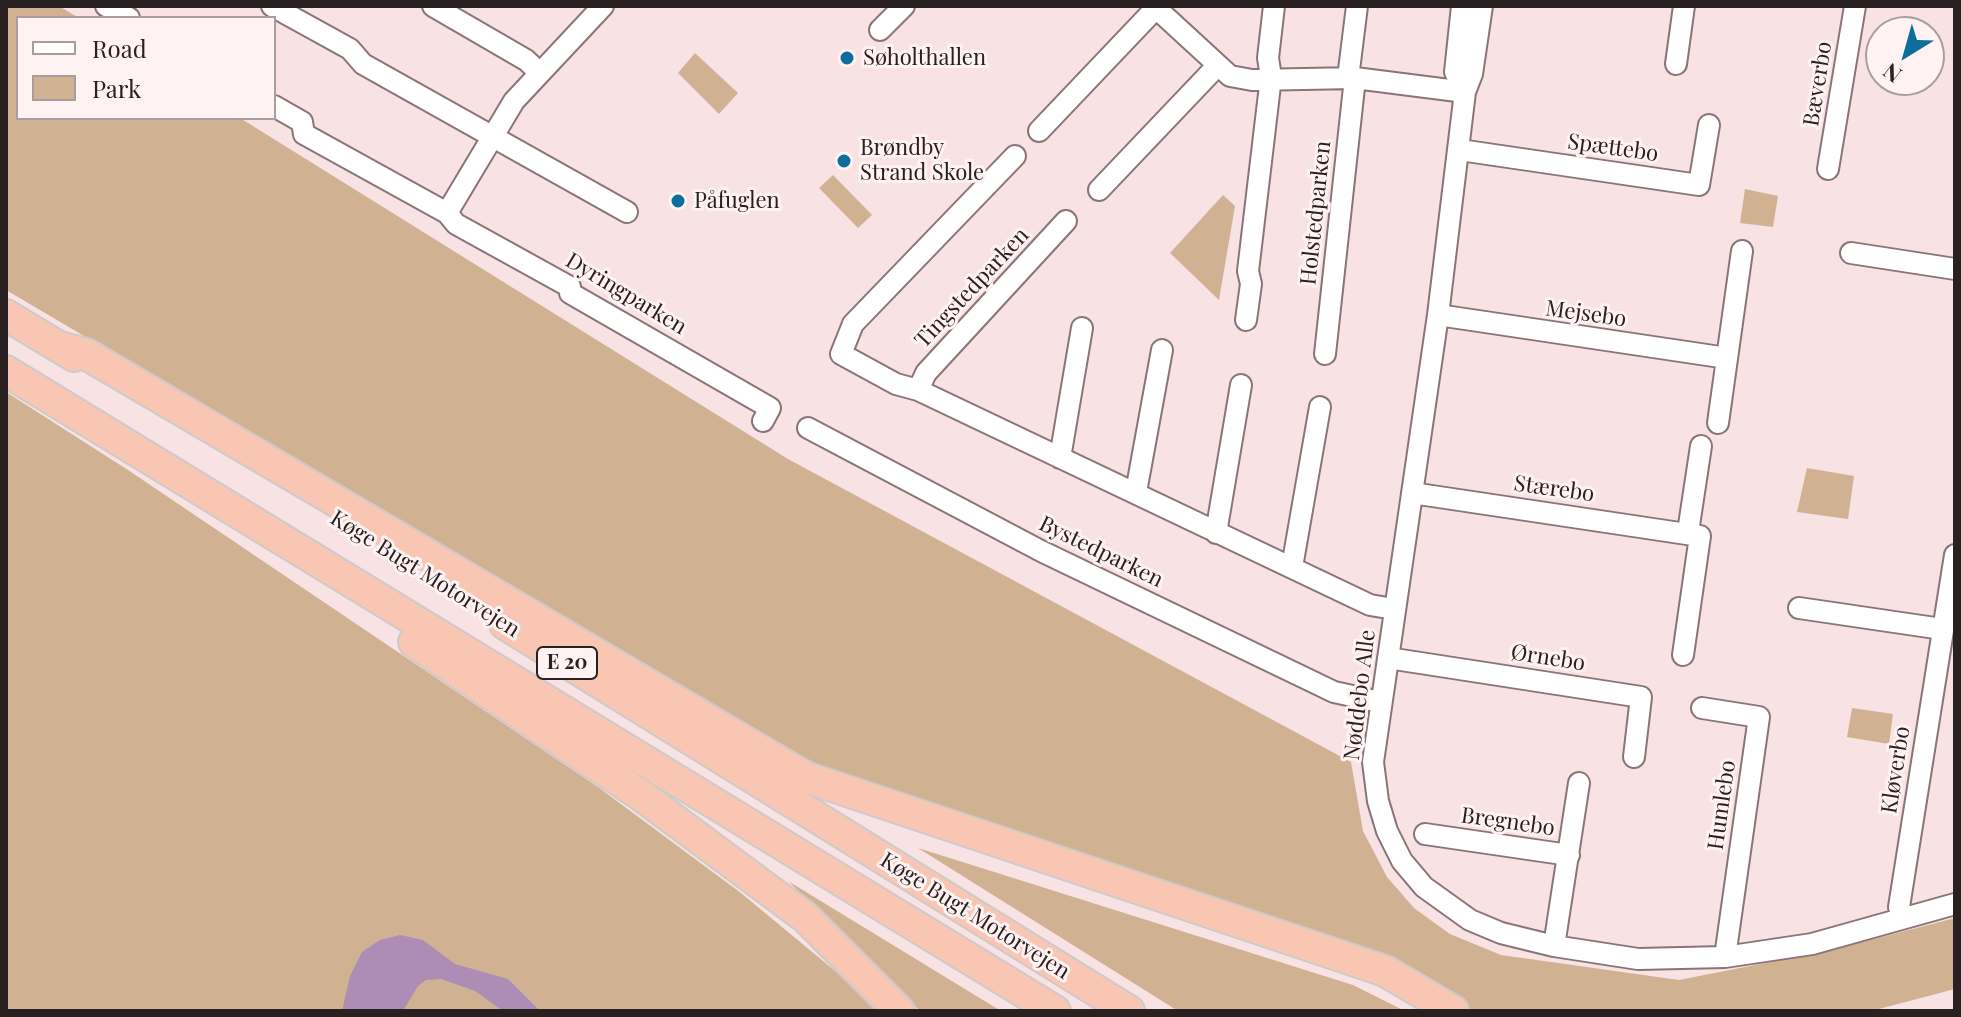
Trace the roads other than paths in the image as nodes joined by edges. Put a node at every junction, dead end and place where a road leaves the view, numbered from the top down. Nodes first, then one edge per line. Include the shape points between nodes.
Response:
1 (106, 6) edge
2 (272, 6) edge
3 (433, 6) edge
4 (603, 6) edge
5 (904, 6) edge
6 (1274, 6) edge
7 (1357, 6) edge
8 (1462, 6) edge
9 (1482, 6) edge
10 (1684, 6) edge
11 (1855, 6) edge
12 (125, 16) edge
13 (880, 30) dead end
14 (1676, 64) dead end
15 (1217, 66) junction
16 (539, 72) junction
17 (1271, 77) junction
18 (1352, 78) junction
19 (1465, 92) junction
20 (276, 107) edge
21 (1709, 125) dead end
22 (1039, 131) dead end
23 (491, 138) junction
24 (1460, 150) junction
25 (1015, 156) dead end
26 (1828, 169) dead end
27 (1099, 190) dead end
28 (627, 212) dead end
29 (447, 213) junction
30 (1066, 221) dead end
31 (1742, 251) dead end
32 (1851, 253) dead end
33 (1955, 269) edge
34 (6, 315) edge
35 (1438, 315) junction
36 (1246, 320) dead end
37 (1082, 328) dead end
38 (59, 347) junction
39 (1162, 350) dead end
40 (1325, 354) dead end
41 (1727, 358) junction
42 (6, 371) edge
43 (1241, 385) dead end
44 (918, 390) junction
45 (1320, 407) dead end
46 (763, 421) dead end
47 (1718, 423) dead end
48 (91, 425) junction
49 (808, 428) dead end
50 (1701, 446) dead end
51 (1060, 458) junction
52 (1136, 492) junction
53 (1412, 493) junction
54 (1688, 532) junction
55 (1216, 533) junction
56 (1955, 555) edge
57 (1292, 567) junction
58 (1799, 608) dead end
59 (1394, 609) junction
60 (1942, 629) junction
61 (1683, 655) dead end
62 (1388, 658) junction
63 (1380, 702) junction
64 (1702, 708) dead end
65 (1634, 757) dead end
66 (1579, 783) dead end
67 (1434, 840) dead end
68 (1569, 855) junction
69 (1955, 904) edge
70 (1903, 918) junction
71 (1554, 946) junction
72 (1725, 957) junction
73 (899, 1011) edge
74 (1055, 1011) edge
75 (1129, 1011) edge
76 (1453, 1011) edge

1 - 12 street
2 - 23 street
3 - 16 street
4 - 16 street
5 - 13 street
6 - 17 street
7 - 18 street, Holstedparken
8 - 19 street, Nøddebo Alle via 1455,72
9 - 19 street, Nøddebo Alle
10 - 14 street
11 - 26 street, Bæverbo
15 - 17 street via 1230,76
15 - 22 street via 1156,8
15 - 27 street
16 - 23 street
17 - 18 street
17 - 36 street
18 - 19 street
18 - 40 street, Holstedparken
19 - 24 street, Nøddebo Alle
20 - 29 street, Dyringparken via 302,122 304,134
21 - 24 street, Spættebo via 1699,185
23 - 28 street
23 - 29 street
24 - 35 street, Nøddebo Alle
25 - 44 street via 853,324 841,354
29 - 46 street, Dyringparken via 456,224 570,287 570,293 770,408
30 - 44 street, Tingstedparken via 926,373
31 - 41 street
32 - 33 street
34 - 38 highway, Køge Bugt Motorvejen / E 20
35 - 41 street, Mejsebo
35 - 53 street, Nøddebo Alle
37 - 51 street
38 - 75 highway, Køge Bugt Motorvejen / E 20
38 - 76 highway via 86,354 805,777 1385,971
39 - 52 street
41 - 47 street
42 - 48 highway, Køge Bugt Motorvejen / E 20
43 - 55 street
44 - 51 street
45 - 57 street
48 - 73 highway via 642,796 805,917
48 - 74 highway, Køge Bugt Motorvejen / E 20
49 - 63 street, Bystedparken via 1041,551 1334,692
50 - 54 street
51 - 52 street
52 - 55 street
53 - 54 street, Stærebo
53 - 59 street, Nøddebo Alle
54 - 61 street via 1700,536
55 - 57 street
56 - 60 street, Kløverbo
57 - 59 street via 1370,605
58 - 60 street
59 - 62 street, Nøddebo Alle
60 - 70 street, Kløverbo via 1899,907
62 - 63 street, Nøddebo Alle
62 - 65 street, Ørnebo via 1641,697
63 - 71 street, Nøddebo Alle via 1373,762 1378,801 1402,861 1424,887 1470,920
64 - 72 street, Humlebo via 1759,717
66 - 68 street, Bregnebo
67 - 68 street, Bregnebo
68 - 71 street, Bregnebo
69 - 70 street, Nøddebo Alle
70 - 72 street, Nøddebo Alle via 1812,944
71 - 72 street, Nøddebo Alle via 1638,959

